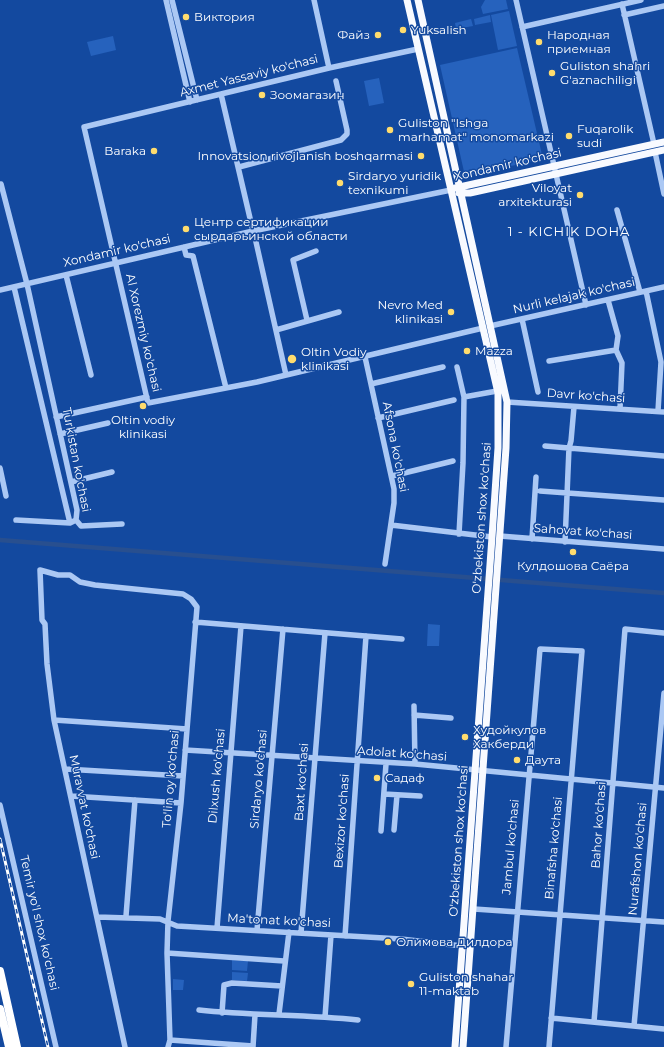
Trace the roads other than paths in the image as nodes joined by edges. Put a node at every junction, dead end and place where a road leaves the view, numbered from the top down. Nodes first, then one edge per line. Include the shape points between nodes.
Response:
1 (166, 0) edge
2 (172, 0) edge
3 (314, 0) edge
4 (407, 0) edge
5 (418, 0) edge
6 (516, 0) edge
7 (641, 0) edge
8 (622, 4) junction
9 (664, 6) edge
10 (624, 15) junction
11 (522, 27) junction
12 (418, 49) junction
13 (329, 68) junction
14 (336, 81) dead end
15 (220, 94) junction
16 (197, 100) junction
17 (190, 102) junction
18 (84, 127) joint
19 (664, 142) edge
20 (654, 144) junction
21 (664, 150) edge
22 (655, 152) junction
23 (555, 166) junction
24 (238, 167) junction
25 (557, 174) junction
26 (0, 184) edge
27 (459, 186) junction
28 (451, 190) junction
29 (664, 194) edge
30 (462, 195) junction
31 (616, 210) dead end
32 (253, 231) junction
33 (256, 242) dead end
34 (184, 247) junction
35 (316, 251) dead end
36 (115, 263) junction
37 (66, 275) junction
38 (27, 284) junction
39 (14, 287) junction
40 (664, 287) edge
41 (0, 290) edge
42 (643, 292) junction
43 (608, 300) junction
44 (586, 305) junction
45 (339, 312) dead end
46 (522, 319) junction
47 (307, 320) junction
48 (486, 327) junction
49 (276, 330) junction
50 (616, 350) junction
51 (365, 357) junction
52 (549, 361) dead end
53 (443, 367) dead end
54 (457, 367) dead end
55 (91, 375) dead end
56 (286, 375) junction
57 (371, 384) junction
58 (226, 388) junction
59 (497, 391) junction
60 (538, 392) dead end
61 (464, 397) junction
62 (147, 400) junction
63 (454, 400) dead end
64 (507, 402) junction
65 (574, 406) junction
66 (620, 410) junction
67 (661, 412) edge
68 (56, 417) junction
69 (378, 418) junction
70 (108, 422) dead end
71 (60, 434) junction
72 (545, 446) dead end
73 (569, 448) junction
74 (664, 456) edge
75 (453, 461) dead end
76 (0, 468) edge
77 (112, 472) dead end
78 (392, 476) junction
79 (536, 476) dead end
80 (71, 482) junction
81 (540, 491) dead end
82 (567, 492) junction
83 (6, 496) dead end
84 (664, 500) edge
85 (16, 520) dead end
86 (73, 522) junction
87 (122, 524) dead end
88 (391, 526) junction
89 (459, 534) junction
90 (496, 537) junction
91 (532, 539) junction
92 (564, 542) junction
93 (664, 549) edge
94 (385, 564) dead end
95 (492, 588) junction
96 (196, 607) joint
97 (195, 622) junction
98 (241, 626) junction
99 (283, 629) junction
100 (664, 632) edge
101 (325, 633) junction
102 (366, 636) junction
103 (402, 639) dead end
104 (582, 651) joint
105 (664, 693) edge
106 (414, 706) dead end
107 (414, 715) junction
108 (451, 718) dead end
109 (54, 720) junction
110 (187, 729) junction
111 (185, 750) junction
112 (230, 753) junction
113 (272, 756) junction
114 (315, 758) junction
115 (357, 761) junction
116 (386, 764) junction
117 (415, 764) junction
118 (65, 769) junction
119 (476, 771) junction
120 (484, 772) junction
121 (528, 775) junction
122 (183, 776) junction
123 (571, 780) junction
124 (613, 783) junction
125 (655, 787) junction
126 (664, 788) edge
127 (384, 794) junction
128 (397, 795) junction
129 (71, 796) junction
130 (420, 796) dead end
131 (135, 800) junction
132 (181, 803) junction
133 (0, 805) edge
134 (394, 830) dead end
135 (380, 831) dead end
136 (474, 909) junction
137 (517, 912) junction
138 (560, 915) junction
139 (126, 916) junction
140 (96, 917) junction
141 (602, 918) junction
142 (168, 921) junction
143 (644, 921) junction
144 (664, 922) edge
145 (217, 928) junction
146 (257, 930) junction
147 (289, 932) junction
148 (302, 933) junction
149 (331, 935) junction
150 (345, 936) junction
151 (462, 946) junction
152 (167, 953) junction
153 (284, 961) junction
154 (0, 971) edge
155 (282, 986) junction
156 (0, 1009) edge
157 (199, 1010) dead end
158 (222, 1013) junction
159 (279, 1014) junction
160 (255, 1015) junction
161 (324, 1017) junction
162 (551, 1018) junction
163 (358, 1020) dead end
164 (594, 1022) junction
165 (634, 1026) junction
166 (664, 1029) edge
167 (170, 1040) junction
168 (253, 1046) edge
169 (9, 1047) edge
170 (17, 1047) edge
171 (56, 1047) edge
172 (125, 1047) edge
173 (168, 1047) edge
174 (455, 1047) edge
175 (463, 1047) edge
176 (506, 1047) edge
177 (549, 1047) edge

1 - 17 street
2 - 16 street
3 - 13 street
4 - 12 main road, O'zbekiston shox ko'chasi
5 - 27 main road, O'zbekiston shox ko'chasi
6 - 11 street
7 - 8 street
8 - 10 street
8 - 11 street
9 - 10 street
10 - 20 street
11 - 23 street
12 - 13 street, Axmet Yassaviy ko'chasi
12 - 28 main road, O'zbekiston shox ko'chasi
13 - 15 street, Axmet Yassaviy ko'chasi
14 - 24 street via 347,130 347,134 341,140
15 - 16 street, Axmet Yassaviy ko'chasi
15 - 24 street
16 - 17 street, Axmet Yassaviy ko'chasi
17 - 18 street, Axmet Yassaviy ko'chasi
18 - 36 street, Al Xorezmiy ko'chasi
19 - 20 main road, Xondamir ko'chasi
20 - 23 main road, Xondamir ko'chasi
21 - 22 main road, Xondamir ko'chasi
22 - 25 main road, Xondamir ko'chasi
22 - 29 street
23 - 25 street
23 - 27 main road, Xondamir ko'chasi
24 - 32 street
25 - 30 main road, Xondamir ko'chasi
25 - 44 street
26 - 38 street, Turkistan ko'chasi
27 - 28 main road, Xondamir ko'chasi
27 - 30 main road, O'zbekiston shox ko'chasi
28 - 30 main road, Xondamir ko'chasi
28 - 32 street, Xondamir ko'chasi
28 - 48 main road, O'zbekiston shox ko'chasi
30 - 48 main road, O'zbekiston shox ko'chasi
31 - 42 street
32 - 34 street, Xondamir ko'chasi
33 - 49 street
34 - 36 street, Xondamir ko'chasi
34 - 58 street via 186,255 193,256
35 - 47 street via 293,260
36 - 37 street, Xondamir ko'chasi
36 - 62 street, Al Xorezmiy ko'chasi
37 - 38 street, Xondamir ko'chasi
37 - 55 street
38 - 39 street, Xondamir ko'chasi
38 - 68 street, Turkistan ko'chasi
39 - 41 street, Xondamir ko'chasi
39 - 86 street, Turkistan ko'chasi
40 - 42 street, Nurli kelajak ko'chasi
42 - 43 street, Nurli kelajak ko'chasi
42 - 67 street via 661,362
43 - 44 street, Nurli kelajak ko'chasi
43 - 50 street via 618,336
44 - 46 street, Nurli kelajak ko'chasi
45 - 47 street
46 - 48 street, Nurli kelajak ko'chasi
46 - 60 street
47 - 49 street
48 - 51 street, Nurli kelajak ko'chasi
48 - 59 main road, O'zbekiston shox ko'chasi
48 - 64 main road, O'zbekiston shox ko'chasi
49 - 56 street
50 - 52 street
50 - 66 street via 622,363
51 - 56 street, Nurli kelajak ko'chasi
51 - 57 street, Afsona ko'chasi
53 - 57 street
54 - 61 street
56 - 58 street, Nurli kelajak ko'chasi
57 - 69 street, Afsona ko'chasi
58 - 62 street, Nurli kelajak ko'chasi
59 - 61 street
59 - 90 main road, O'zbekiston shox ko'chasi
61 - 89 street
62 - 68 street, Nurli kelajak ko'chasi
63 - 69 street
64 - 65 street, Davr ko'chasi
64 - 90 main road, O'zbekiston shox ko'chasi via 506,448
65 - 66 street, Davr ko'chasi
65 - 73 street
66 - 67 street, Davr ko'chasi
68 - 71 street, Turkistan ko'chasi
69 - 78 street, Afsona ko'chasi
70 - 71 street
71 - 80 street, Turkistan ko'chasi
72 - 73 street
73 - 74 street
73 - 82 street
75 - 78 street
76 - 83 street
77 - 80 street
78 - 88 street, Afsona ko'chasi via 394,503
79 - 91 street
80 - 86 street, Turkistan ko'chasi via 77,510
81 - 82 street
82 - 84 street
82 - 92 street
85 - 86 street
86 - 87 street via 81,526
88 - 89 street, Sahovat ko'chasi
88 - 94 street, Afsona ko'chasi
89 - 90 street, Sahovat ko'chasi
90 - 91 street, Sahovat ko'chasi
90 - 95 main road, O'zbekiston shox ko'chasi
91 - 92 street, Sahovat ko'chasi
92 - 93 street, Sahovat ko'chasi
95 - 119 main road, O'zbekiston shox ko'chasi
95 - 120 main road, O'zbekiston shox ko'chasi
96 - 97 street, To'lin oy ko'chasi
96 - 109 street, Muravvat ko'chasi via 183,594 94,585 80,582 70,575 40,570 42,620 46,624 47,664
97 - 98 street
97 - 110 street, To'lin oy ko'chasi
98 - 99 street
98 - 112 street, Dilxush ko'chasi
99 - 101 street
99 - 113 street, Sirdaryo ko'chasi
100 - 124 street, Bahor ko'chasi via 625,630
101 - 102 street
101 - 114 street, Baxt ko'chasi
102 - 103 street
102 - 115 street, Bexizor ko'chasi
104 - 121 street, Jambul ko'chasi via 540,649
104 - 123 street, Binafsha ko'chasi
105 - 125 street, Nurafshon ko'chasi
106 - 107 street
107 - 108 street
107 - 117 street
109 - 110 street
109 - 118 street, Muravvat ko'chasi
110 - 111 street, To'lin oy ko'chasi
111 - 112 street, Adolat ko'chasi
111 - 122 street, To'lin oy ko'chasi
112 - 113 street, Adolat ko'chasi
112 - 145 street, Dilxush ko'chasi
113 - 114 street, Adolat ko'chasi
113 - 146 street, Sirdaryo ko'chasi
114 - 115 street, Adolat ko'chasi
114 - 148 street, Baxt ko'chasi
115 - 116 street, Adolat ko'chasi
115 - 150 street, Bexizor ko'chasi
116 - 117 street, Adolat ko'chasi
116 - 127 street
117 - 119 street, Adolat ko'chasi
118 - 122 street
118 - 129 street, Muravvat ko'chasi
119 - 120 street, Adolat ko'chasi
119 - 151 main road, O'zbekiston shox ko'chasi
120 - 121 street, Adolat ko'chasi
120 - 136 main road, O'zbekiston shox ko'chasi
121 - 123 street, Adolat ko'chasi
121 - 137 street, Jambul ko'chasi
122 - 132 street, To'lin oy ko'chasi
123 - 124 street, Adolat ko'chasi
123 - 138 street, Binafsha ko'chasi
124 - 125 street, Adolat ko'chasi
124 - 141 street, Bahor ko'chasi
125 - 126 street, Adolat ko'chasi
125 - 143 street, Nurafshon ko'chasi
127 - 128 street
127 - 135 street
128 - 130 street
128 - 134 street
129 - 131 street
129 - 140 street, Muravvat ko'chasi
131 - 132 street
131 - 139 street
132 - 142 street, To'lin oy ko'chasi
133 - 171 street, Temir yo'l shox ko'chasi
136 - 137 street
136 - 175 main road, O'zbekiston shox ko'chasi
137 - 138 street
137 - 176 street, Jambul ko'chasi
138 - 141 street
138 - 162 street, Binafsha ko'chasi
139 - 140 street, Ma'tonat ko'chasi
139 - 142 street, Ma'tonat ko'chasi
140 - 172 street, Muravvat ko'chasi
141 - 143 street
141 - 164 street, Bahor ko'chasi
142 - 145 street, Ma'tonat ko'chasi via 177,926
142 - 152 street, To'lin oy ko'chasi
143 - 144 street
143 - 165 street, Nurafshon ko'chasi
145 - 146 street, Ma'tonat ko'chasi
146 - 147 street, Ma'tonat ko'chasi
147 - 148 street, Ma'tonat ko'chasi
147 - 153 street
148 - 149 street, Ma'tonat ko'chasi
149 - 150 street, Ma'tonat ko'chasi
149 - 161 street
150 - 151 street, Ma'tonat ko'chasi
151 - 174 main road, O'zbekiston shox ko'chasi
152 - 153 street
152 - 167 street, To'lin oy ko'chasi
153 - 155 street
154 - 170 highway
155 - 158 street via 232,983 224,985
155 - 159 street
156 - 169 highway
157 - 158 street
158 - 160 street
159 - 160 street
159 - 161 street
160 - 168 street
161 - 163 street
162 - 164 street
162 - 177 street, Binafsha ko'chasi
164 - 165 street
165 - 166 street
167 - 168 street
167 - 173 street, To'lin oy ko'chasi

